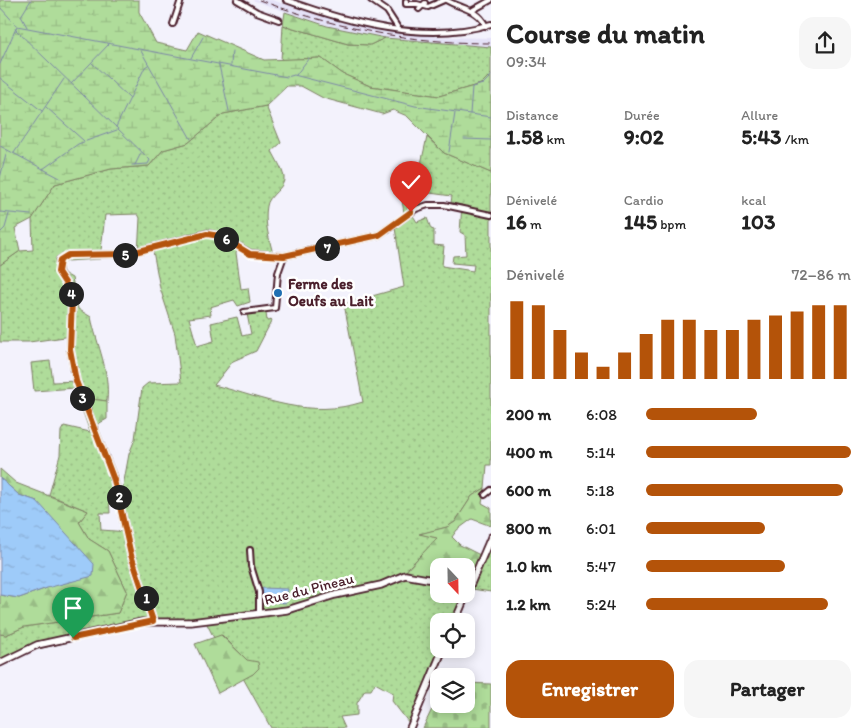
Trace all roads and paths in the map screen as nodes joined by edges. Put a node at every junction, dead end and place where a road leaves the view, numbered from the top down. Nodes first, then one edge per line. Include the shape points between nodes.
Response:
1 (181, 0) edge
2 (237, 0) edge
3 (286, 0) edge
4 (371, 0) edge
5 (445, 0) edge
6 (491, 0) edge
7 (406, 1) edge
8 (473, 10) junction
9 (279, 20) dead end
10 (173, 24) dead end
11 (489, 25) edge
12 (398, 28) junction
13 (491, 215) edge
14 (284, 256) junction
15 (244, 312) dead end
16 (491, 490) edge
17 (485, 495) dead end
18 (491, 538) edge
19 (250, 550) dead end
20 (475, 573) edge
21 (430, 579) edge
22 (259, 614) junction
23 (153, 621) junction
24 (439, 658) edge
25 (0, 663) edge
26 (410, 728) edge

1 - 10 street
2 - 9 street
3 - 12 street via 334,16
4 - 12 street via 387,11
5 - 7 street via 431,7 406,4
5 - 8 street
6 - 8 street
8 - 11 street
11 - 12 street via 452,33
13 - 14 street via 444,205 428,205 416,209 379,235
14 - 15 street via 278,273 275,308
14 - 23 street via 250,254 220,236 207,234 127,254 68,255 60,260 58,272 72,300 70,349 76,381 114,480 131,555
16 - 17 street
18 - 20 street
19 - 22 street via 259,592
21 - 22 street, Rue du Pineau via 405,575 381,585 335,594 287,610
22 - 23 street, Rue du Pineau via 191,622
23 - 25 street, Rue du Pineau via 37,645
24 - 26 street

